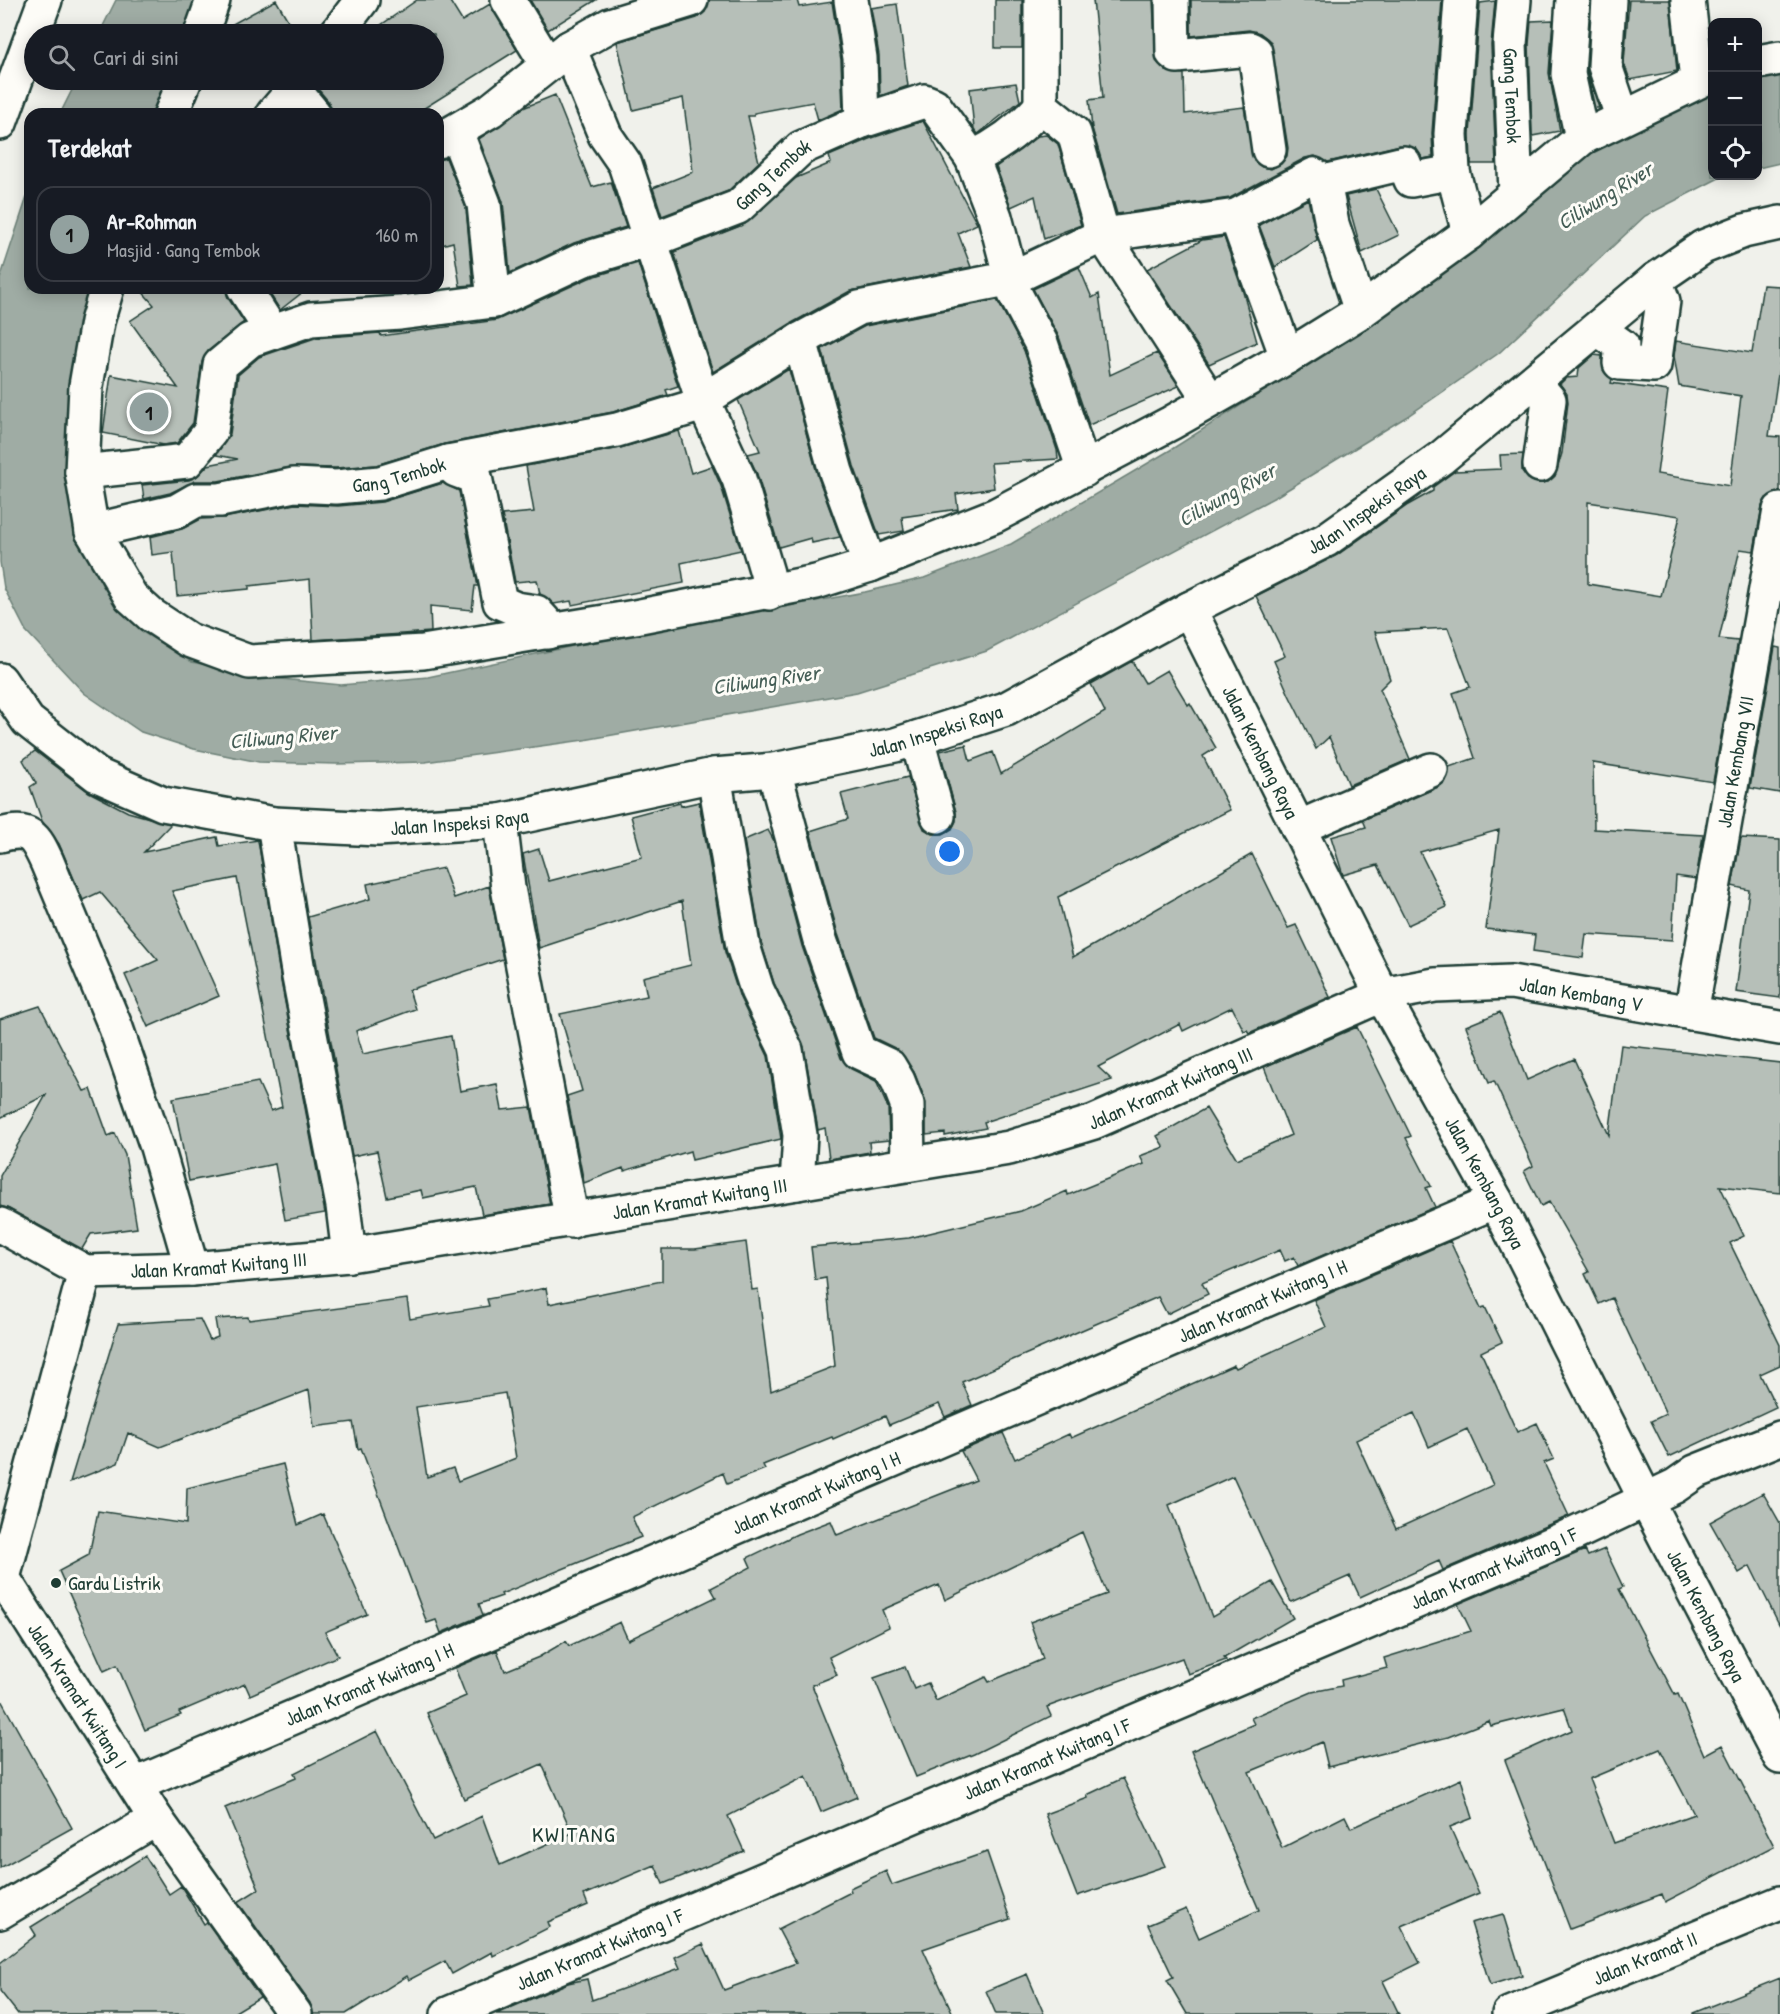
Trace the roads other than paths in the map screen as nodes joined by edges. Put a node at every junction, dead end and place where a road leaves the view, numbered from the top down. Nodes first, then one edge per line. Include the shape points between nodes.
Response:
1 (45, 0) edge
2 (213, 0) edge
3 (363, 0) edge
4 (508, 0) edge
5 (691, 0) edge
6 (851, 0) edge
7 (1041, 0) edge
8 (1172, 0) edge
9 (1461, 0) edge
10 (1514, 0) edge
11 (1573, 0) edge
12 (1609, 0) edge
13 (1689, 0) edge
14 (35, 24) edge
15 (205, 24) edge
16 (344, 24) edge
17 (24, 53) edge
18 (558, 56) junction
19 (1780, 57) edge
20 (1762, 61) edge
21 (1705, 78) edge
22 (181, 90) edge
23 (3, 106) edge
24 (1041, 106) junction
25 (173, 108) edge
26 (1622, 116) junction
27 (862, 121) junction
28 (447, 137) edge
29 (1582, 138) junction
30 (1269, 150) dead end
31 (972, 158) junction
32 (1453, 172) junction
33 (1324, 182) junction
34 (1516, 193) junction
35 (1236, 216) junction
36 (1780, 223) edge
37 (1469, 233) junction
38 (1103, 235) junction
39 (650, 239) junction
40 (1012, 278) junction
41 (1655, 280) junction
42 (105, 294) edge
43 (248, 294) edge
44 (408, 300) edge
45 (494, 301) junction
46 (1361, 311) junction
47 (1598, 329) junction
48 (272, 332) junction
49 (800, 340) junction
50 (1287, 357) junction
51 (1534, 382) junction
52 (1209, 399) junction
53 (703, 401) junction
54 (448, 462) junction
55 (1540, 465) dead end
56 (1084, 470) junction
57 (82, 472) junction
58 (1780, 510) edge
59 (92, 531) junction
60 (1776, 560) edge
61 (870, 565) junction
62 (769, 592) junction
63 (1189, 609) junction
64 (548, 632) junction
65 (0, 680) edge
66 (917, 738) junction
67 (774, 770) junction
68 (1431, 770) dead end
69 (714, 775) junction
70 (938, 816) dead end
71 (500, 821) junction
72 (274, 824) junction
73 (1298, 828) junction
74 (0, 835) edge
75 (1382, 995) junction
76 (1691, 1013) junction
77 (1780, 1028) edge
78 (908, 1164) junction
79 (797, 1183) junction
80 (1496, 1201) junction
81 (572, 1221) junction
82 (0, 1226) edge
83 (349, 1255) junction
84 (192, 1269) junction
85 (85, 1272) junction
86 (1780, 1438) edge
87 (1646, 1500) junction
88 (4, 1588) edge
89 (1780, 1757) edge
90 (135, 1785) junction
91 (156, 1818) junction
92 (1780, 1903) edge
93 (0, 1912) edge
94 (295, 2014) edge
95 (448, 2014) edge
96 (1509, 2014) edge

1 - 14 street
2 - 15 street
3 - 16 street
4 - 18 street
5 - 18 street via 610,25
6 - 27 street via 860,58
7 - 24 street
8 - 30 street via 1173,53 1177,56 1250,49 1255,52
9 - 32 street via 1451,135
10 - 34 street, Gang Tembok via 1510,44
11 - 29 street via 1568,74
12 - 26 street via 1605,66
13 - 21 street via 1688,15
17 - 23 street
18 - 28 street via 491,110
18 - 39 street via 626,164
19 - 20 street
21 - 26 street
22 - 25 street
24 - 31 street via 1022,128
24 - 38 street via 1074,133
26 - 29 street
27 - 31 street, Gang Tembok via 924,101 942,113
27 - 39 street, Gang Tembok via 801,148 738,207
28 - 45 street via 484,204
29 - 34 street
31 - 40 street, Gang Tembok via 995,217
32 - 33 street, Gang Tembok via 1411,180 1404,163
32 - 37 street
33 - 35 street, Gang Tembok via 1314,175
33 - 46 street via 1332,224
34 - 37 street
35 - 38 street, Gang Tembok
35 - 50 street
36 - 41 street, Jalan Inspeksi Raya via 1702,247
37 - 46 street
38 - 40 street, Gang Tembok
38 - 52 street
39 - 45 street, Gang Tembok via 582,260
39 - 53 street
40 - 49 street, Gang Tembok via 859,308
40 - 56 street, Gang Tembok via 1015,294 1041,343
41 - 47 street, Jalan Inspeksi Raya
41 - 47 street via 1663,301 1654,365 1620,363 1622,346
42 - 57 street via 86,386
43 - 48 street
44 - 45 street, Gang Tembok
44 - 48 street, Gang Tembok via 311,319
46 - 50 street
47 - 51 street, Jalan Inspeksi Raya
48 - 57 street, Gang Tembok via 250,340 220,365 211,431 187,461
49 - 53 street, Gang Tembok
49 - 61 street via 836,472
50 - 52 street
51 - 55 street via 1549,400
51 - 63 street, Jalan Inspeksi Raya via 1441,458 1326,540
52 - 56 street
53 - 54 street, Gang Tembok via 617,429
53 - 62 street via 738,479 767,573
54 - 59 street, Gang Tembok via 380,483 294,485 220,500 196,500 177,511
54 - 64 street via 456,470 475,477 500,602 536,612
56 - 61 street via 996,515
57 - 59 street
58 - 60 street, Jalan Kembang VII
59 - 64 street via 132,597 151,615 189,640 249,662 423,652
60 - 76 street, Jalan Kembang VII
61 - 62 street
62 - 64 street
63 - 66 street, Jalan Inspeksi Raya via 1006,709
63 - 73 street, Jalan Kembang Raya
65 - 72 street, Jalan Inspeksi Raya via 28,721 97,775 163,804
66 - 67 street, Jalan Inspeksi Raya
66 - 70 street
67 - 69 street, Jalan Inspeksi Raya
67 - 78 street via 820,940 859,1052 894,1071 907,1104
68 - 73 street
69 - 71 street, Jalan Inspeksi Raya
69 - 79 street via 743,946 757,990 786,1050 800,1135
71 - 72 street, Jalan Inspeksi Raya via 378,829
71 - 81 street via 508,888
72 - 83 street
73 - 75 street, Jalan Kembang Raya
74 - 84 street via 16,831 29,834 47,862 116,1028 158,1147
75 - 76 street, Jalan Kembang V via 1435,985 1511,982
75 - 78 street, Jalan Kramat Kwitang III via 1094,1122 1009,1148
75 - 80 street, Jalan Kembang Raya
76 - 77 street, Jalan Kembang V
78 - 79 street, Jalan Kramat Kwitang III
79 - 81 street, Jalan Kramat Kwitang III
80 - 87 street, Jalan Kembang Raya
80 - 90 street, Jalan Kramat Kwitang I H
81 - 83 street, Jalan Kramat Kwitang III
82 - 85 street
83 - 84 street, Jalan Kramat Kwitang III
84 - 85 street, Jalan Kramat Kwitang III
85 - 88 street, Jalan Kramat Kwitang I
86 - 87 street, Jalan Kramat Kwitang I F via 1695,1472
87 - 89 street, Jalan Kembang Raya
87 - 95 street, Jalan Kramat Kwitang I F via 1561,1540
88 - 90 street, Jalan Kramat Kwitang I
90 - 91 street, Jalan Kramat Kwitang I
91 - 93 street
91 - 94 street, Jalan Kramat Kwitang I
92 - 96 street, Jalan Kramat II

